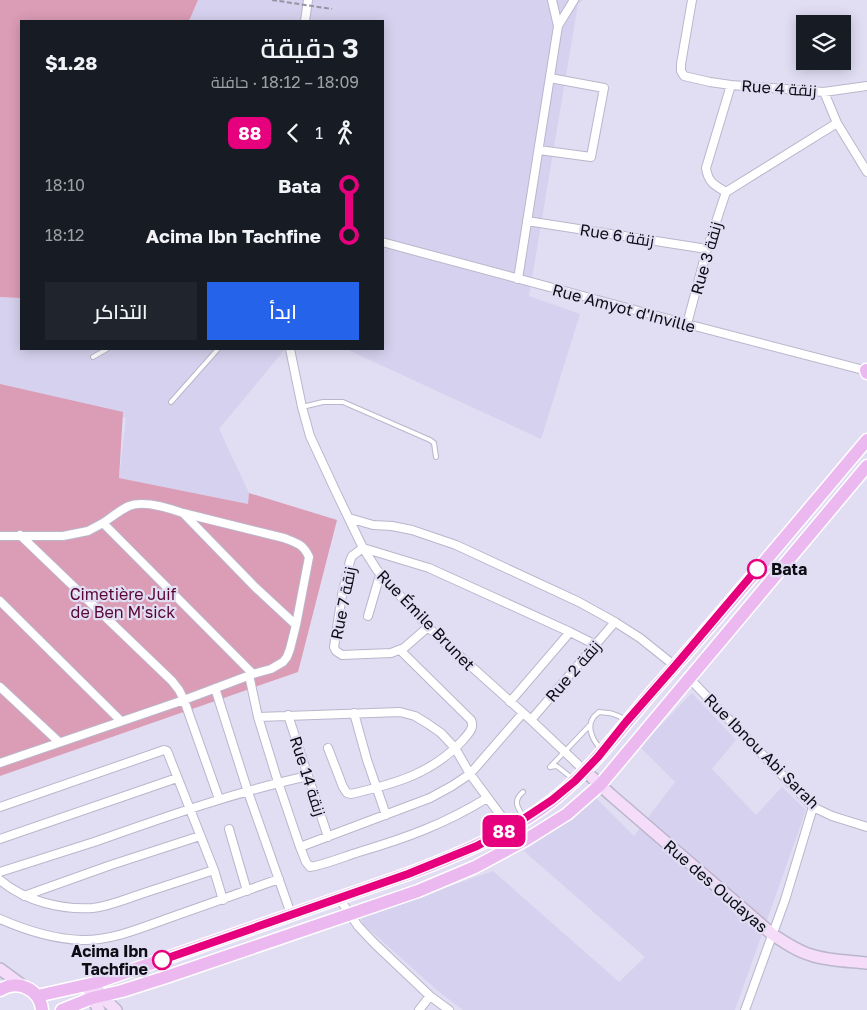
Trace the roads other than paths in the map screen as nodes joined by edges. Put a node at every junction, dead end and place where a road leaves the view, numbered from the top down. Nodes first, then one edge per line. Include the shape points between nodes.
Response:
1 (308, 0) edge
2 (552, 0) edge
3 (574, 0) edge
4 (692, 0) edge
5 (305, 20) edge
6 (558, 26) junction
7 (550, 78) junction
8 (731, 84) junction
9 (867, 86) edge
10 (824, 92) junction
11 (837, 123) junction
12 (539, 150) junction
13 (867, 172) edge
14 (726, 192) junction
15 (527, 222) junction
16 (384, 243) edge
17 (707, 249) junction
18 (518, 280) junction
19 (687, 324) junction
20 (105, 350) edge
21 (217, 350) edge
22 (290, 350) edge
23 (93, 357) dead end
24 (867, 371) edge
25 (170, 402) dead end
26 (302, 407) junction
27 (867, 440) edge
28 (436, 457) dead end
29 (867, 466) edge
30 (183, 513) junction
31 (349, 518) junction
32 (103, 523) junction
33 (20, 535) junction
34 (0, 536) edge
35 (363, 548) junction
36 (380, 575) junction
37 (0, 601) edge
38 (368, 616) dead end
39 (615, 622) junction
40 (296, 626) junction
41 (428, 626) junction
42 (570, 632) junction
43 (596, 645) junction
44 (400, 650) junction
45 (675, 666) junction
46 (251, 674) junction
47 (689, 678) junction
48 (0, 687) edge
49 (215, 688) junction
50 (184, 700) junction
51 (510, 702) junction
52 (354, 713) junction
53 (523, 713) junction
54 (288, 715) junction
55 (258, 717) junction
56 (121, 720) junction
57 (531, 720) junction
58 (626, 722) junction
59 (591, 725) junction
60 (59, 742) junction
61 (328, 748) dead end
62 (456, 748) junction
63 (602, 751) junction
64 (565, 752) junction
65 (0, 763) edge
66 (585, 771) junction
67 (470, 774) junction
68 (308, 776) junction
69 (177, 778) junction
70 (575, 781) junction
71 (278, 782) junction
72 (600, 785) junction
73 (377, 788) junction
74 (248, 792) junction
75 (523, 792) dead end
76 (487, 798) junction
77 (219, 799) junction
78 (0, 807) edge
79 (813, 807) junction
80 (189, 809) junction
81 (386, 815) junction
82 (525, 819) junction
83 (867, 827) edge
84 (510, 828) junction
85 (228, 829) dead end
86 (200, 836) junction
87 (328, 836) junction
88 (0, 839) edge
89 (300, 847) junction
90 (214, 870) junction
91 (0, 872) edge
92 (280, 879) junction
93 (0, 880) edge
94 (247, 891) junction
95 (24, 896) junction
96 (339, 898) junction
97 (223, 900) junction
98 (291, 914) junction
99 (349, 914) junction
100 (0, 919) edge
101 (772, 934) junction
102 (867, 963) edge
103 (0, 969) edge
104 (91, 984) junction
105 (23, 986) junction
106 (0, 990) edge
107 (37, 996) junction
108 (430, 996) junction
109 (96, 997) junction
110 (42, 1010) edge
111 (62, 1010) edge
112 (100, 1010) edge
113 (116, 1010) edge
114 (419, 1010) edge
115 (449, 1010) edge
116 (745, 1010) edge

1 - 5 street
2 - 6 street
3 - 6 street
4 - 8 street, Rue 4 زنقة via 681,72 691,78
6 - 7 street
7 - 12 street
7 - 12 street via 604,88 591,157
8 - 10 street, Rue 4 زنقة
8 - 14 street via 706,168 709,180
9 - 10 street, Rue 4 زنقة
10 - 11 street
11 - 13 street
11 - 14 street
12 - 15 street
14 - 17 street, Rue 3 زنقة
15 - 17 street, Rue 6 زنقة
15 - 18 street
16 - 18 street, Rue Amyot d'Inville
17 - 19 street, Rue 3 زنقة
18 - 19 street, Rue Amyot d'Inville
19 - 24 street, Rue Amyot d'Inville
20 - 23 lane
21 - 25 lane
22 - 26 street, Rue Émile Brunet
26 - 28 lane via 343,402 430,440 434,443
26 - 31 street, Rue Émile Brunet via 310,436
27 - 45 main road
29 - 47 main road
30 - 32 street via 132,505
30 - 40 street
30 - 40 street via 284,538 306,549 309,556
31 - 35 street, Rue Émile Brunet
31 - 39 street via 412,530 456,545
32 - 33 street via 88,531 64,536
32 - 46 street
33 - 34 street
33 - 50 street via 172,681
35 - 36 street, Rue Émile Brunet
35 - 42 street via 429,568
35 - 44 street, Rue 7 زنقة via 352,556 348,567 334,647 342,655
36 - 38 street
36 - 41 street, Rue Émile Brunet
37 - 56 street
39 - 43 street, Rue 2 زنقة
39 - 45 street
40 - 46 street via 287,657 272,668
41 - 44 street
41 - 51 street, Rue Émile Brunet
42 - 43 street
42 - 51 street
43 - 57 street, Rue 2 زنقة
44 - 62 street via 472,720 472,728
45 - 58 main road
46 - 49 street
46 - 55 street
47 - 72 main road
47 - 79 street, Rue Ibnou Abi Sarah
48 - 60 street
49 - 50 street
49 - 74 street
50 - 56 street
50 - 77 street
51 - 53 street, Rue Émile Brunet
52 - 54 street
52 - 62 street via 400,712 415,716 441,733
52 - 73 street
53 - 57 street, Rue Émile Brunet
53 - 67 street
54 - 55 street
54 - 68 street, Rue 14 زنقة
55 - 71 street
56 - 60 street
57 - 64 street, Rue Émile Brunet
58 - 59 lane via 612,713 599,712
58 - 63 main road
59 - 63 lane via 592,736
59 - 64 lane
60 - 65 street
61 - 73 street via 347,793
62 - 67 street
62 - 73 street via 414,776
63 - 66 main road
64 - 66 street, Rue Émile Brunet
64 - 70 lane via 550,767 558,767
66 - 70 main road
66 - 72 street, Rue des Oudayas
67 - 76 street
67 - 81 street via 430,798
68 - 71 street
68 - 87 street, Rue 14 زنقة
69 - 78 street via 167,750 164,750
69 - 80 street
69 - 88 street
70 - 82 main road
71 - 74 street
71 - 89 street
72 - 99 main road via 567,814 474,867 418,891
72 - 101 street, Rue des Oudayas
73 - 81 street
74 - 77 street
74 - 92 street
75 - 82 lane via 517,802
76 - 84 street
76 - 89 street via 434,827 312,867 306,862
77 - 80 street
79 - 83 street, Rue Ibnou Abi Sarah
79 - 101 street
80 - 86 street
80 - 91 street
81 - 87 street
82 - 84 main road
84 - 96 main road via 443,861
85 - 94 street
86 - 90 street
86 - 95 street
87 - 89 street
90 - 95 street via 94,908 70,908
90 - 97 street
92 - 94 street
92 - 98 street
93 - 95 street
94 - 97 street
96 - 98 main road
96 - 99 street
97 - 100 street via 107,938 62,939
98 - 104 main road
99 - 108 street via 374,943
99 - 109 main road via 169,976
101 - 102 street, Rue des Oudayas via 811,955
101 - 116 street
103 - 105 street
104 - 107 main road
104 - 109 street
105 - 106 main road via 14,985
105 - 107 main road
107 - 110 main road
108 - 114 street
108 - 115 street
109 - 111 main road
109 - 112 street
109 - 113 street

